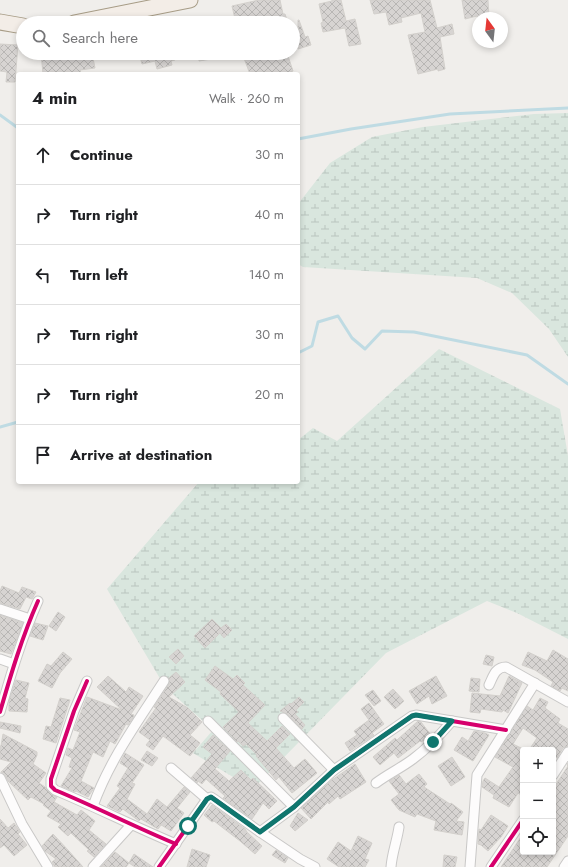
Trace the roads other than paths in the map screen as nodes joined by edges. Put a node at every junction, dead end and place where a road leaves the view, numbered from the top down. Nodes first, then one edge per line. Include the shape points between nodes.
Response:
1 (190, 0) edge
2 (109, 16) edge
3 (0, 22) edge
4 (16, 25) edge
5 (38, 601) dead end
6 (0, 609) edge
7 (30, 619) junction
8 (0, 659) edge
9 (14, 664) junction
10 (87, 681) dead end
11 (164, 681) dead end
12 (535, 684) junction
13 (489, 685) dead end
14 (568, 702) edge
15 (0, 712) edge
16 (283, 718) dead end
17 (208, 721) dead end
18 (452, 721) junction
19 (506, 730) junction
20 (568, 752) edge
21 (171, 768) dead end
22 (334, 770) junction
23 (556, 770) edge
24 (0, 778) edge
25 (376, 783) dead end
26 (207, 799) junction
27 (93, 806) junction
28 (294, 807) junction
29 (520, 824) edge
30 (131, 825) junction
31 (399, 827) dead end
32 (260, 832) junction
33 (176, 844) junction
34 (568, 861) edge
35 (48, 867) edge
36 (93, 867) edge
37 (159, 867) edge
38 (315, 867) edge
39 (391, 867) edge
40 (470, 867) edge
41 (491, 867) edge
42 (564, 867) edge

1 - 2 main road
3 - 4 main road
5 - 7 street
6 - 7 street
7 - 9 street
8 - 9 street
9 - 15 street
10 - 27 street via 74,711 51,784 55,790
11 - 27 street via 117,756
12 - 13 street via 502,667 497,670
12 - 14 street
12 - 19 street
16 - 22 street
17 - 28 street
18 - 19 street
18 - 22 street via 412,716
18 - 25 street via 414,758
19 - 40 street via 476,776
20 - 23 street
21 - 26 street
22 - 28 street
24 - 35 street via 22,824
26 - 32 street via 211,797
26 - 33 street
27 - 30 street
28 - 32 street
29 - 41 street
30 - 33 street
30 - 36 street
31 - 39 street
32 - 38 street
33 - 37 street
34 - 42 street

